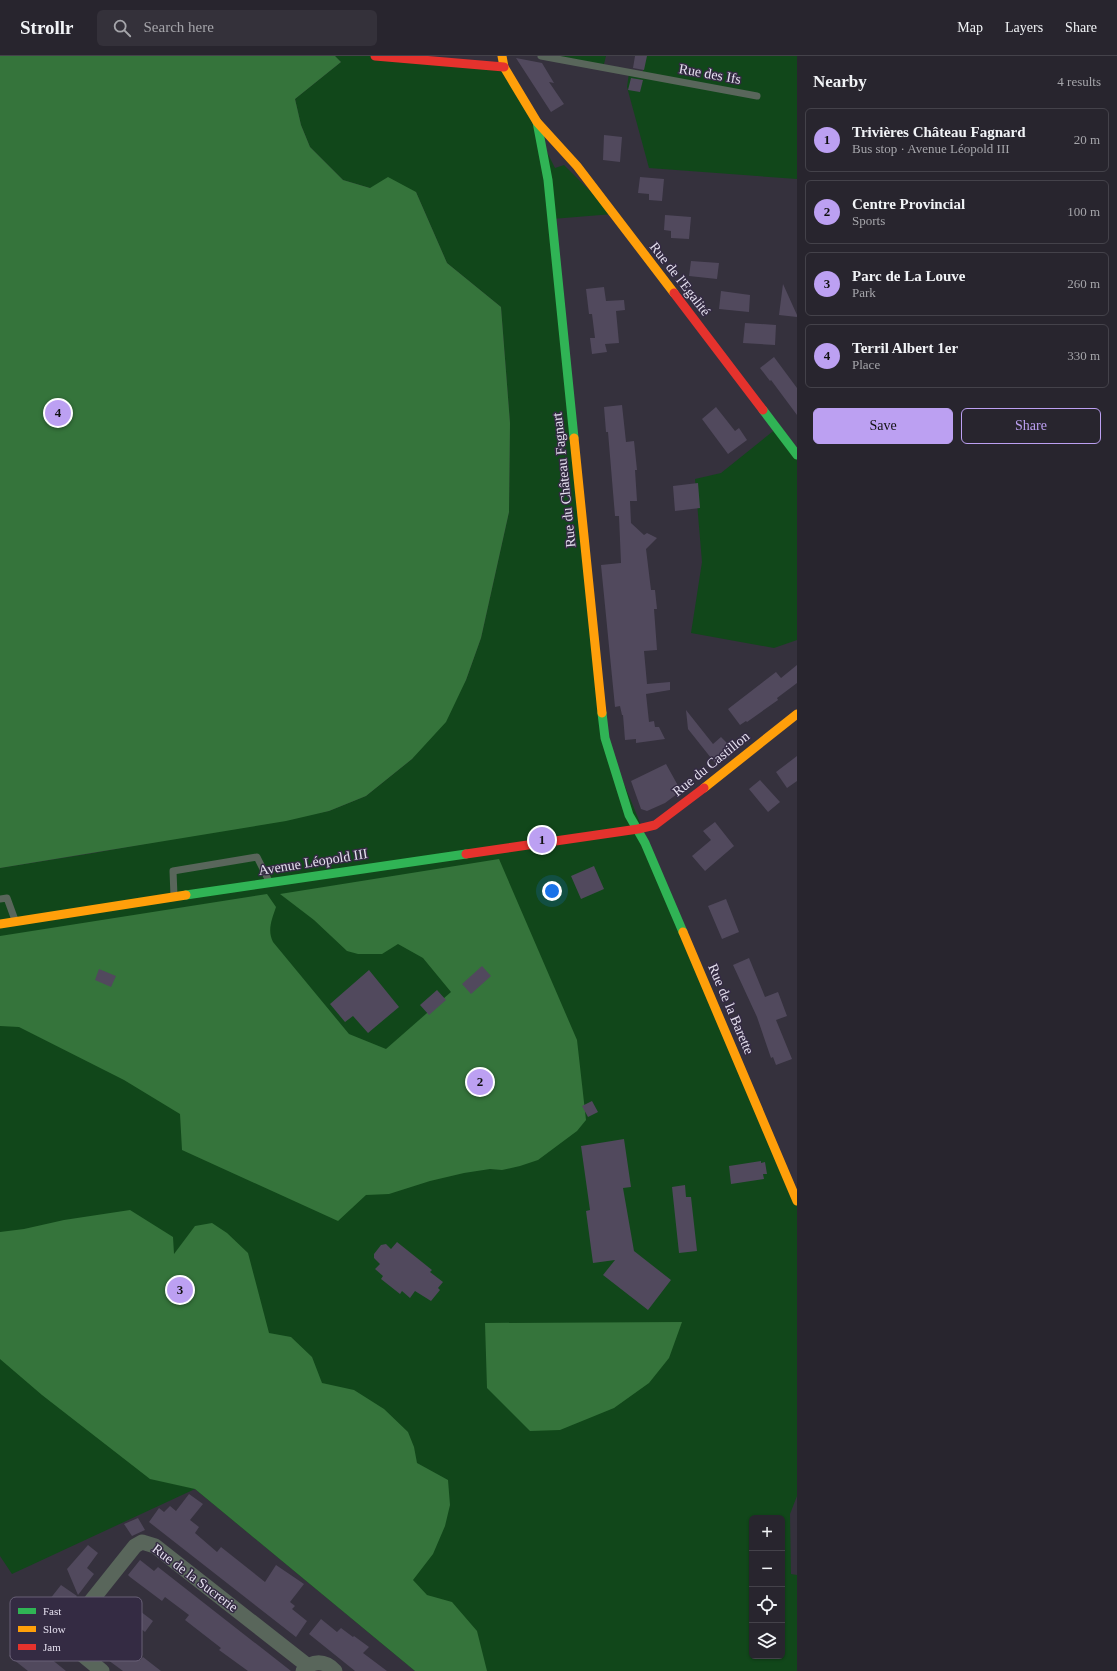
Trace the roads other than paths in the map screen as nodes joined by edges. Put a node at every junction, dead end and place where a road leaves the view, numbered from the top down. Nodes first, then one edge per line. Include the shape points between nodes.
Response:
1 (375, 56) edge
2 (502, 56) edge
3 (541, 56) edge
4 (504, 67) junction
5 (757, 96) dead end
6 (537, 122) junction
7 (797, 455) edge
8 (797, 714) edge
9 (634, 829) junction
10 (270, 883) junction
11 (174, 898) junction
12 (0, 899) edge
13 (16, 922) junction
14 (0, 924) edge
15 (797, 1201) edge
16 (94, 1597) edge
17 (90, 1661) edge
18 (306, 1668) edge
19 (102, 1671) edge
20 (335, 1671) edge

1 - 4 street
2 - 4 street
3 - 5 lane, Rue des Ifs
4 - 6 street
6 - 7 street, Rue de l'Egalité via 577,166
6 - 9 street, Rue du Château Fagnart via 548,180 605,738
8 - 9 street, Rue du Castillon via 666,818 655,825
9 - 10 street, Avenue Léopold III
9 - 15 street, Rue de la Barette via 645,843
10 - 11 street, Avenue Léopold III
10 - 11 lane via 257,857 173,871
11 - 13 street, Avenue Léopold III
12 - 13 lane via 7,898
13 - 14 street, Avenue Léopold III
16 - 18 street, Rue de la Sucrerie via 135,1546 142,1542 156,1546
17 - 19 street, Rue de la Sucrerie
18 - 20 street, Rue de la Sucrerie via 319,1662 325,1663

